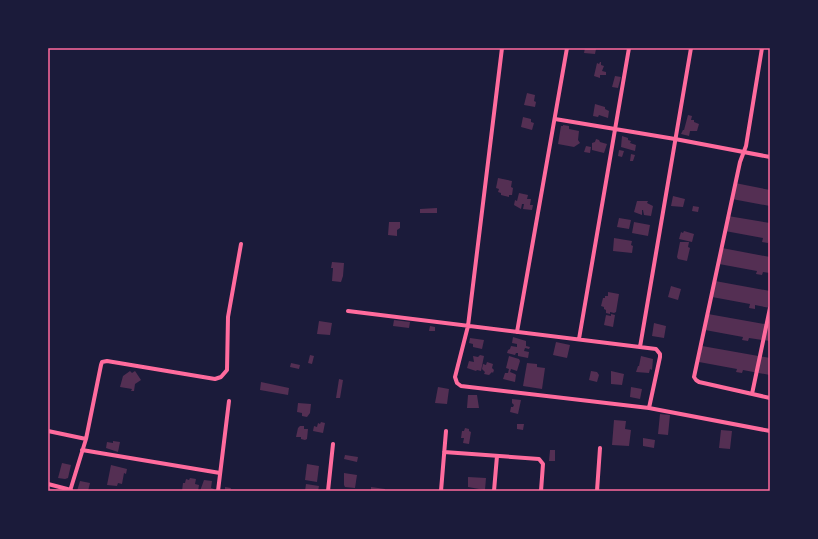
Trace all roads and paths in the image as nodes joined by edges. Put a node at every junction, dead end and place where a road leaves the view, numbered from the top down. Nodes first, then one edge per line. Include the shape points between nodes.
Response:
1 (502, 48) edge
2 (567, 48) edge
3 (629, 48) edge
4 (691, 48) edge
5 (762, 48) edge
6 (555, 118) junction
7 (615, 129) junction
8 (675, 139) junction
9 (744, 152) junction
10 (770, 157) edge
11 (241, 244) dead end
12 (770, 308) edge
13 (348, 311) dead end
14 (468, 326) junction
15 (517, 332) junction
16 (579, 339) junction
17 (640, 347) junction
18 (752, 394) junction
19 (770, 398) edge
20 (229, 401) dead end
21 (649, 408) junction
22 (48, 430) edge
23 (446, 431) dead end
24 (770, 431) edge
25 (86, 439) junction
26 (333, 444) dead end
27 (600, 448) dead end
28 (82, 450) junction
29 (444, 452) junction
30 (497, 456) junction
31 (220, 473) junction
32 (48, 484) edge
33 (71, 490) edge
34 (218, 491) edge
35 (328, 491) edge
36 (441, 491) edge
37 (494, 491) edge
38 (541, 491) edge
39 (597, 491) edge

1 - 14 street
2 - 6 street
3 - 7 street
4 - 8 street
5 - 9 street
6 - 7 street
6 - 15 street
7 - 8 street
7 - 16 street
8 - 9 street
8 - 17 street
9 - 10 street
9 - 18 street via 694,377 699,382
11 - 25 street via 228,317 226,373 215,379 104,361 101,365
12 - 18 street
13 - 14 street
14 - 15 street
14 - 21 street via 455,377 459,385
15 - 16 street
16 - 17 street
17 - 21 street via 656,349 660,354
18 - 19 street
20 - 31 street
21 - 24 street
22 - 25 street
23 - 29 street
25 - 28 street
26 - 35 street
27 - 39 street
28 - 31 street
28 - 33 street
29 - 30 street
29 - 36 street
30 - 37 street
30 - 38 street via 541,460
31 - 34 street
32 - 33 street

